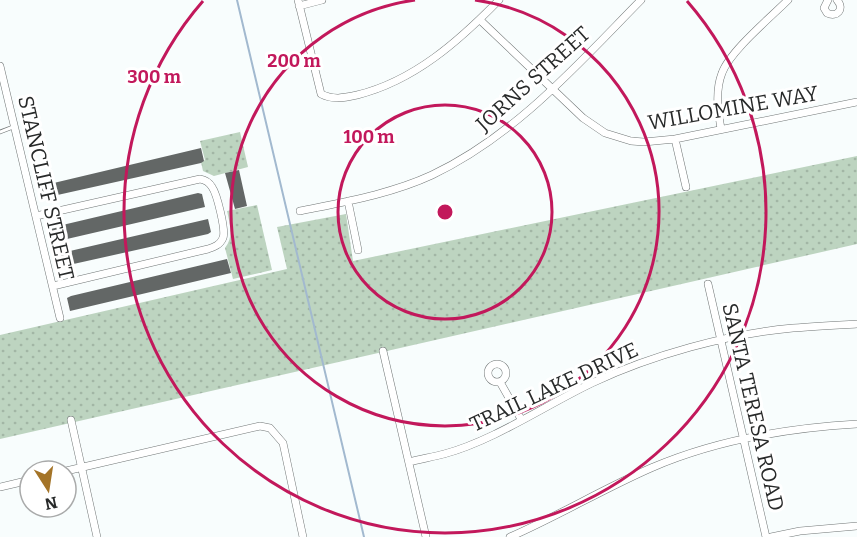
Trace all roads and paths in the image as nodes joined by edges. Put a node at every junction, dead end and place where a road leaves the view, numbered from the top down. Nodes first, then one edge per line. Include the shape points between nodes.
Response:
1 (322, 0) edge
2 (499, 0) edge
3 (640, 0) edge
4 (788, 0) edge
5 (827, 0) edge
6 (837, 0) edge
7 (298, 3) edge
8 (480, 20) junction
9 (0, 66) edge
10 (552, 90) junction
11 (857, 102) edge
12 (15, 126) junction
13 (721, 129) junction
14 (0, 132) edge
15 (675, 139) junction
16 (686, 187) dead end
17 (348, 201) junction
18 (300, 211) dead end
19 (36, 216) junction
20 (358, 250) dead end
21 (708, 284) dead end
22 (53, 286) junction
23 (60, 318) dead end
24 (857, 324) edge
25 (721, 341) junction
26 (383, 351) dead end
27 (500, 382) dead end
28 (521, 419) junction
29 (70, 420) dead end
30 (857, 424) edge
31 (743, 439) junction
32 (409, 462) junction
33 (82, 468) junction
34 (78, 469) edge
35 (18, 483) edge
36 (0, 487) edge
37 (857, 526) edge
38 (97, 537) edge
39 (303, 537) edge
40 (426, 537) edge
41 (510, 537) edge
42 (766, 537) edge
43 (771, 537) edge

1 - 7 street
2 - 8 street
3 - 10 street, JORNS STREET
4 - 13 street via 722,71 718,107
5 - 6 street via 824,8 832,15 840,9
7 - 8 street via 316,81 321,94 329,98 390,84 427,64
8 - 10 street, WILLOMINE WAY
9 - 12 street, STANCLIFF STREET
10 - 15 street, WILLOMINE WAY via 605,133 637,142
10 - 17 street, JORNS STREET via 505,132 474,153 430,176
11 - 13 street, WILLOMINE WAY
12 - 14 lane
12 - 19 street, STANCLIFF STREET
13 - 15 street, WILLOMINE WAY
15 - 16 street
17 - 18 street, JORNS STREET
17 - 20 street
19 - 22 street, STANCLIFF STREET
19 - 22 street via 192,179 211,185 224,230 217,245 208,249
21 - 25 street, SANTA TERESA ROAD
22 - 23 street, STANCLIFF STREET
24 - 25 street, TRAIL LAKE DRIVE via 793,328
25 - 28 street, TRAIL LAKE DRIVE via 646,361 593,382
25 - 31 street, SANTA TERESA ROAD
26 - 32 street
27 - 28 street
28 - 32 street, TRAIL LAKE DRIVE via 446,454
29 - 33 street
30 - 31 street via 796,429
31 - 41 street via 653,467
31 - 42 street, SANTA TERESA ROAD
32 - 40 street
33 - 34 street
33 - 38 street
33 - 39 street via 260,426 270,428 283,443
35 - 36 street
37 - 43 street

